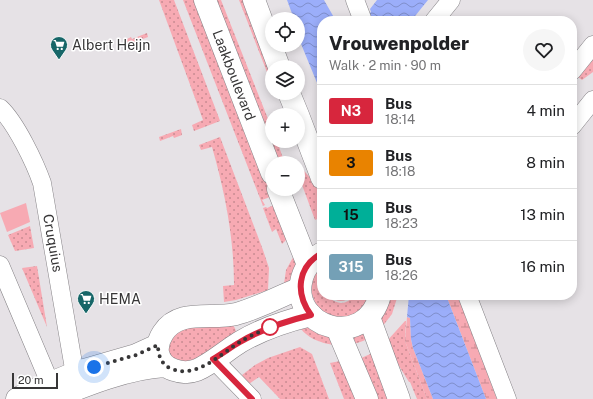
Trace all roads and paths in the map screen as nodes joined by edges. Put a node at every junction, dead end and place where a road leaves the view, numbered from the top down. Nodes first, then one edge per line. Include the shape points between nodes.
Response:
1 (205, 0) edge
2 (254, 0) edge
3 (355, 0) edge
4 (451, 0) edge
5 (361, 16) edge
6 (438, 16) edge
7 (593, 46) edge
8 (277, 60) edge
9 (577, 65) edge
10 (593, 100) edge
11 (0, 108) edge
12 (577, 120) edge
13 (305, 133) edge
14 (265, 156) edge
15 (317, 165) edge
16 (282, 196) edge
17 (315, 259) edge
18 (0, 265) edge
19 (300, 288) junction
20 (378, 300) edge
21 (469, 300) edge
22 (234, 314) junction
23 (311, 315) junction
24 (369, 317) junction
25 (337, 328) junction
26 (241, 341) junction
27 (158, 345) junction
28 (213, 359) junction
29 (166, 366) junction
30 (79, 380) junction
31 (53, 393) edge
32 (17, 399) edge
33 (252, 399) edge
34 (367, 399) edge
35 (399, 399) edge
36 (507, 399) edge

1 - 14 main road, Laakboulevard
2 - 8 main road
3 - 5 street
4 - 6 street
7 - 9 street
10 - 12 street
11 - 30 street, Cruquius via 11,120 38,170 73,363
13 - 15 main road
16 - 17 main road
17 - 19 main road via 303,273
18 - 31 street
19 - 22 main road
19 - 23 main road via 303,302
20 - 24 main road
21 - 36 street
22 - 26 main road via 240,325
22 - 27 main road via 183,318 173,322 166,329
23 - 25 main road via 315,320
23 - 26 main road via 268,328
24 - 25 main road via 357,325
24 - 35 main road
25 - 34 main road
26 - 28 main road
27 - 29 main road via 158,354
27 - 30 main road
28 - 29 main road via 190,372 181,372
28 - 33 street
29 - 30 main road via 150,367 110,378
30 - 31 main road
31 - 32 main road

